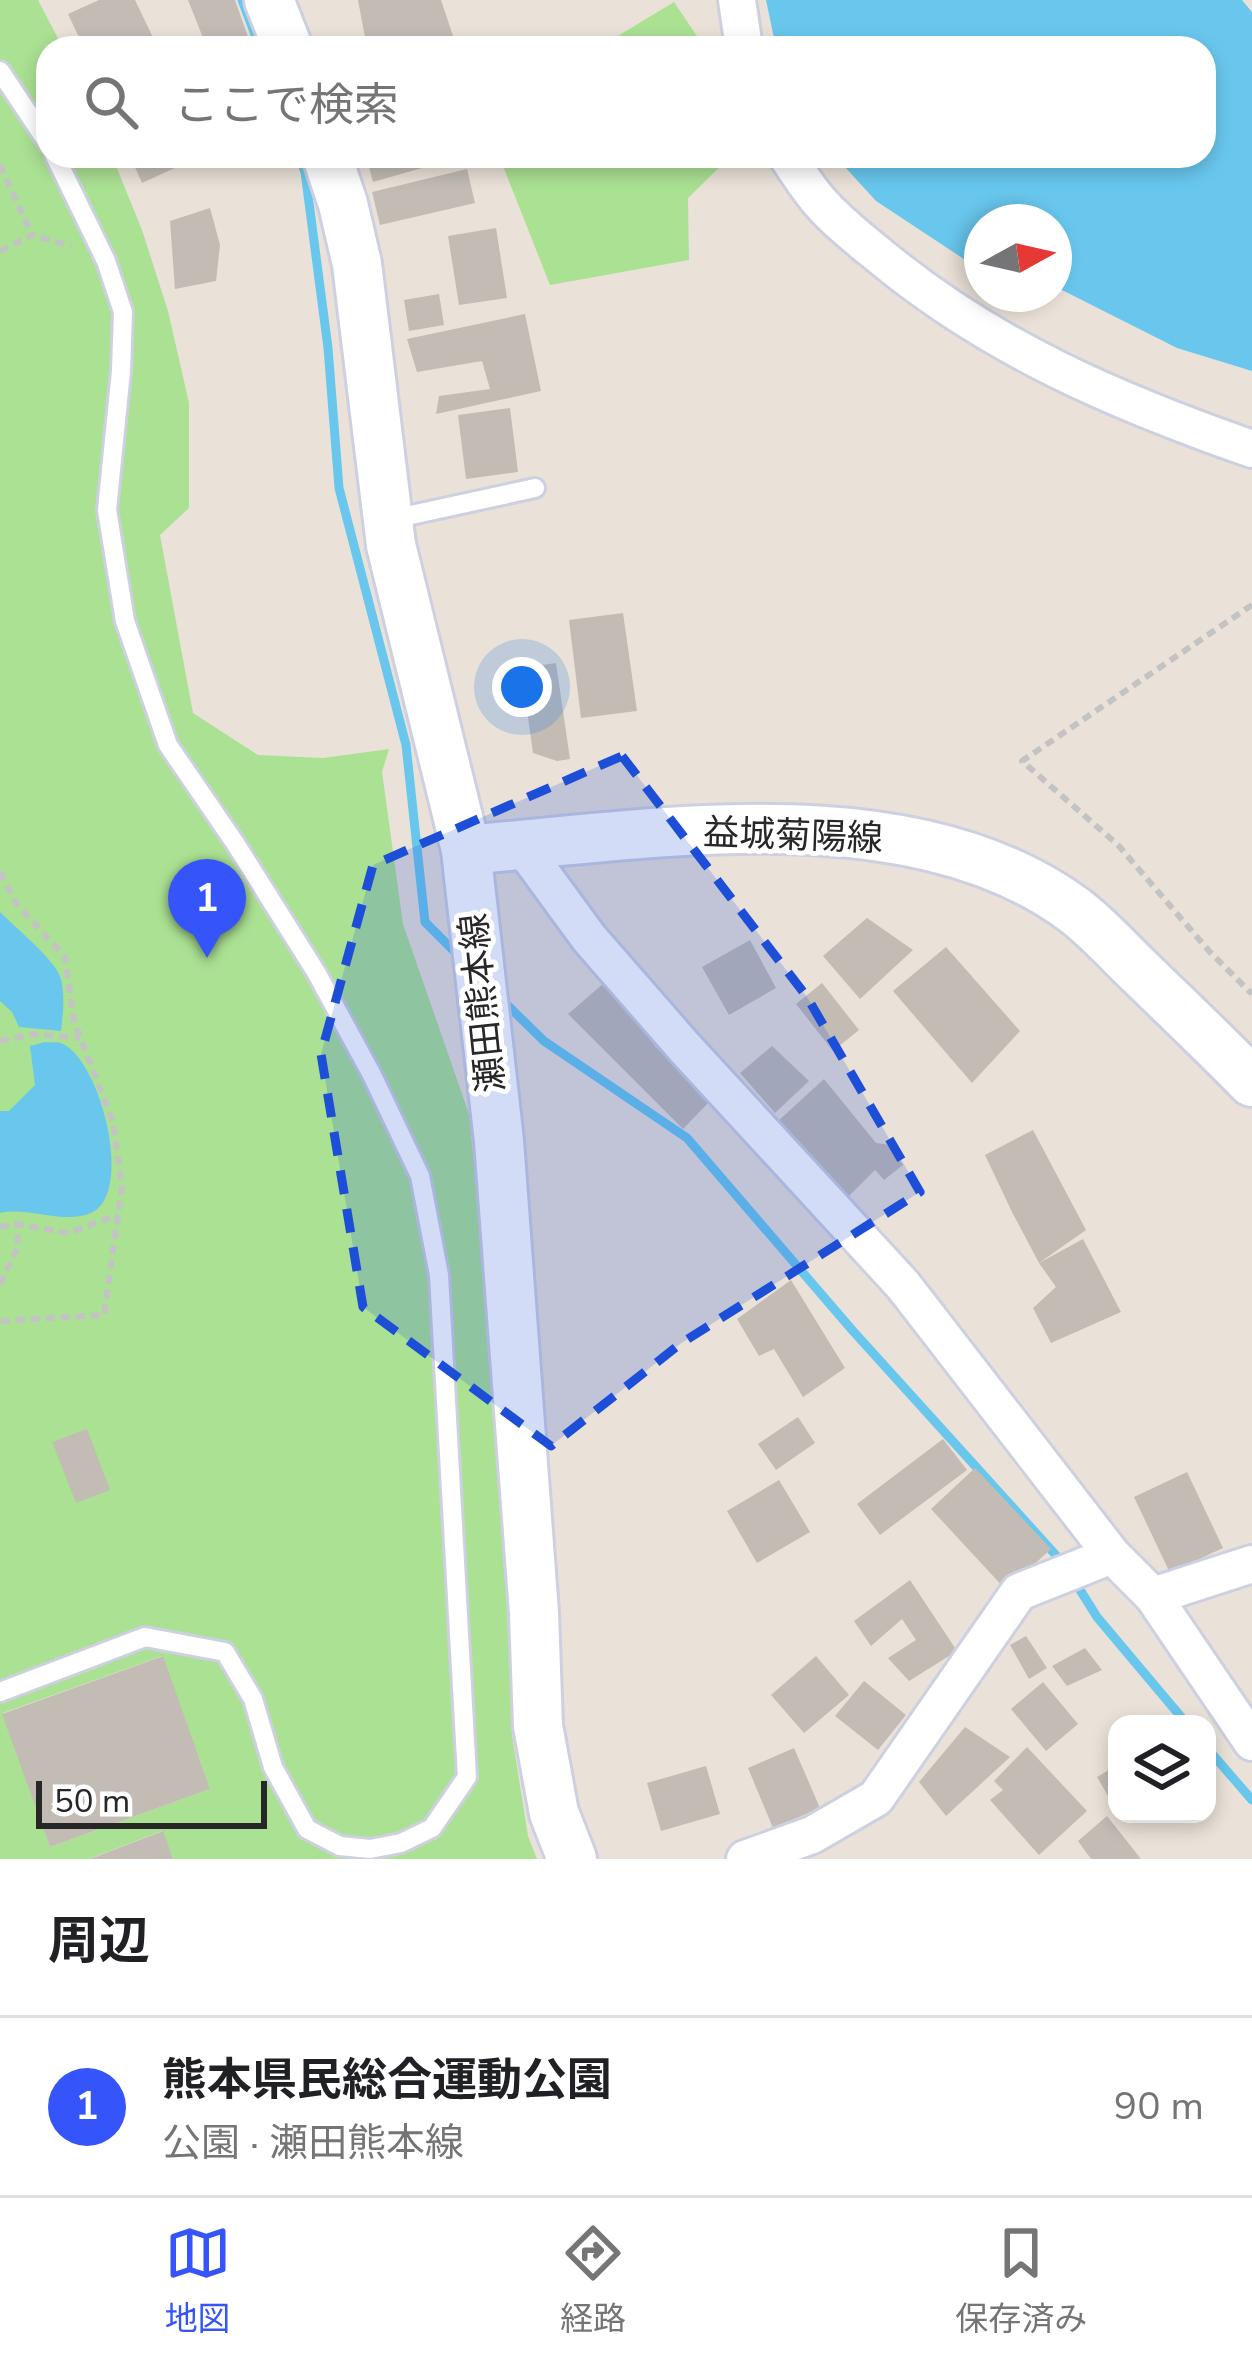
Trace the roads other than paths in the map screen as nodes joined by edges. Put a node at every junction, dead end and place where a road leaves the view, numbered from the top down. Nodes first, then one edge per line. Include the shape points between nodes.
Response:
1 (269, 0) edge
2 (736, 0) edge
3 (283, 36) edge
4 (742, 36) edge
5 (0, 71) edge
6 (36, 125) edge
7 (61, 168) edge
8 (331, 168) edge
9 (795, 168) edge
10 (1252, 449) edge
11 (535, 488) dead end
12 (388, 520) junction
13 (521, 845) junction
14 (466, 850) junction
15 (1252, 1082) edge
16 (1112, 1555) junction
17 (1252, 1564) edge
18 (1153, 1596) junction
19 (0, 1692) edge
20 (1252, 1742) edge
21 (572, 1859) edge
22 (746, 1859) edge

1 - 3 main road
2 - 4 street
5 - 6 lane
7 - 19 lane via 123,312 107,510 124,621 168,745 316,972 420,1176 439,1276 467,1777 432,1828 401,1843 340,1846 307,1828 225,1652 145,1637
8 - 12 main road, 瀬田熊本線 via 357,264
9 - 10 street via 862,242 1005,344 1153,415
11 - 12 lane
12 - 14 main road, 瀬田熊本線
13 - 14 main road, 益城菊陽線
13 - 15 main road, 益城菊陽線 via 727,828 872,834 959,854 1021,878 1074,911
13 - 16 street via 684,1047 903,1285
14 - 21 main road, 瀬田熊本線 via 499,1141 538,1726 554,1813
16 - 18 street
16 - 22 street via 1019,1592 876,1798 812,1835
17 - 18 street
18 - 20 street

